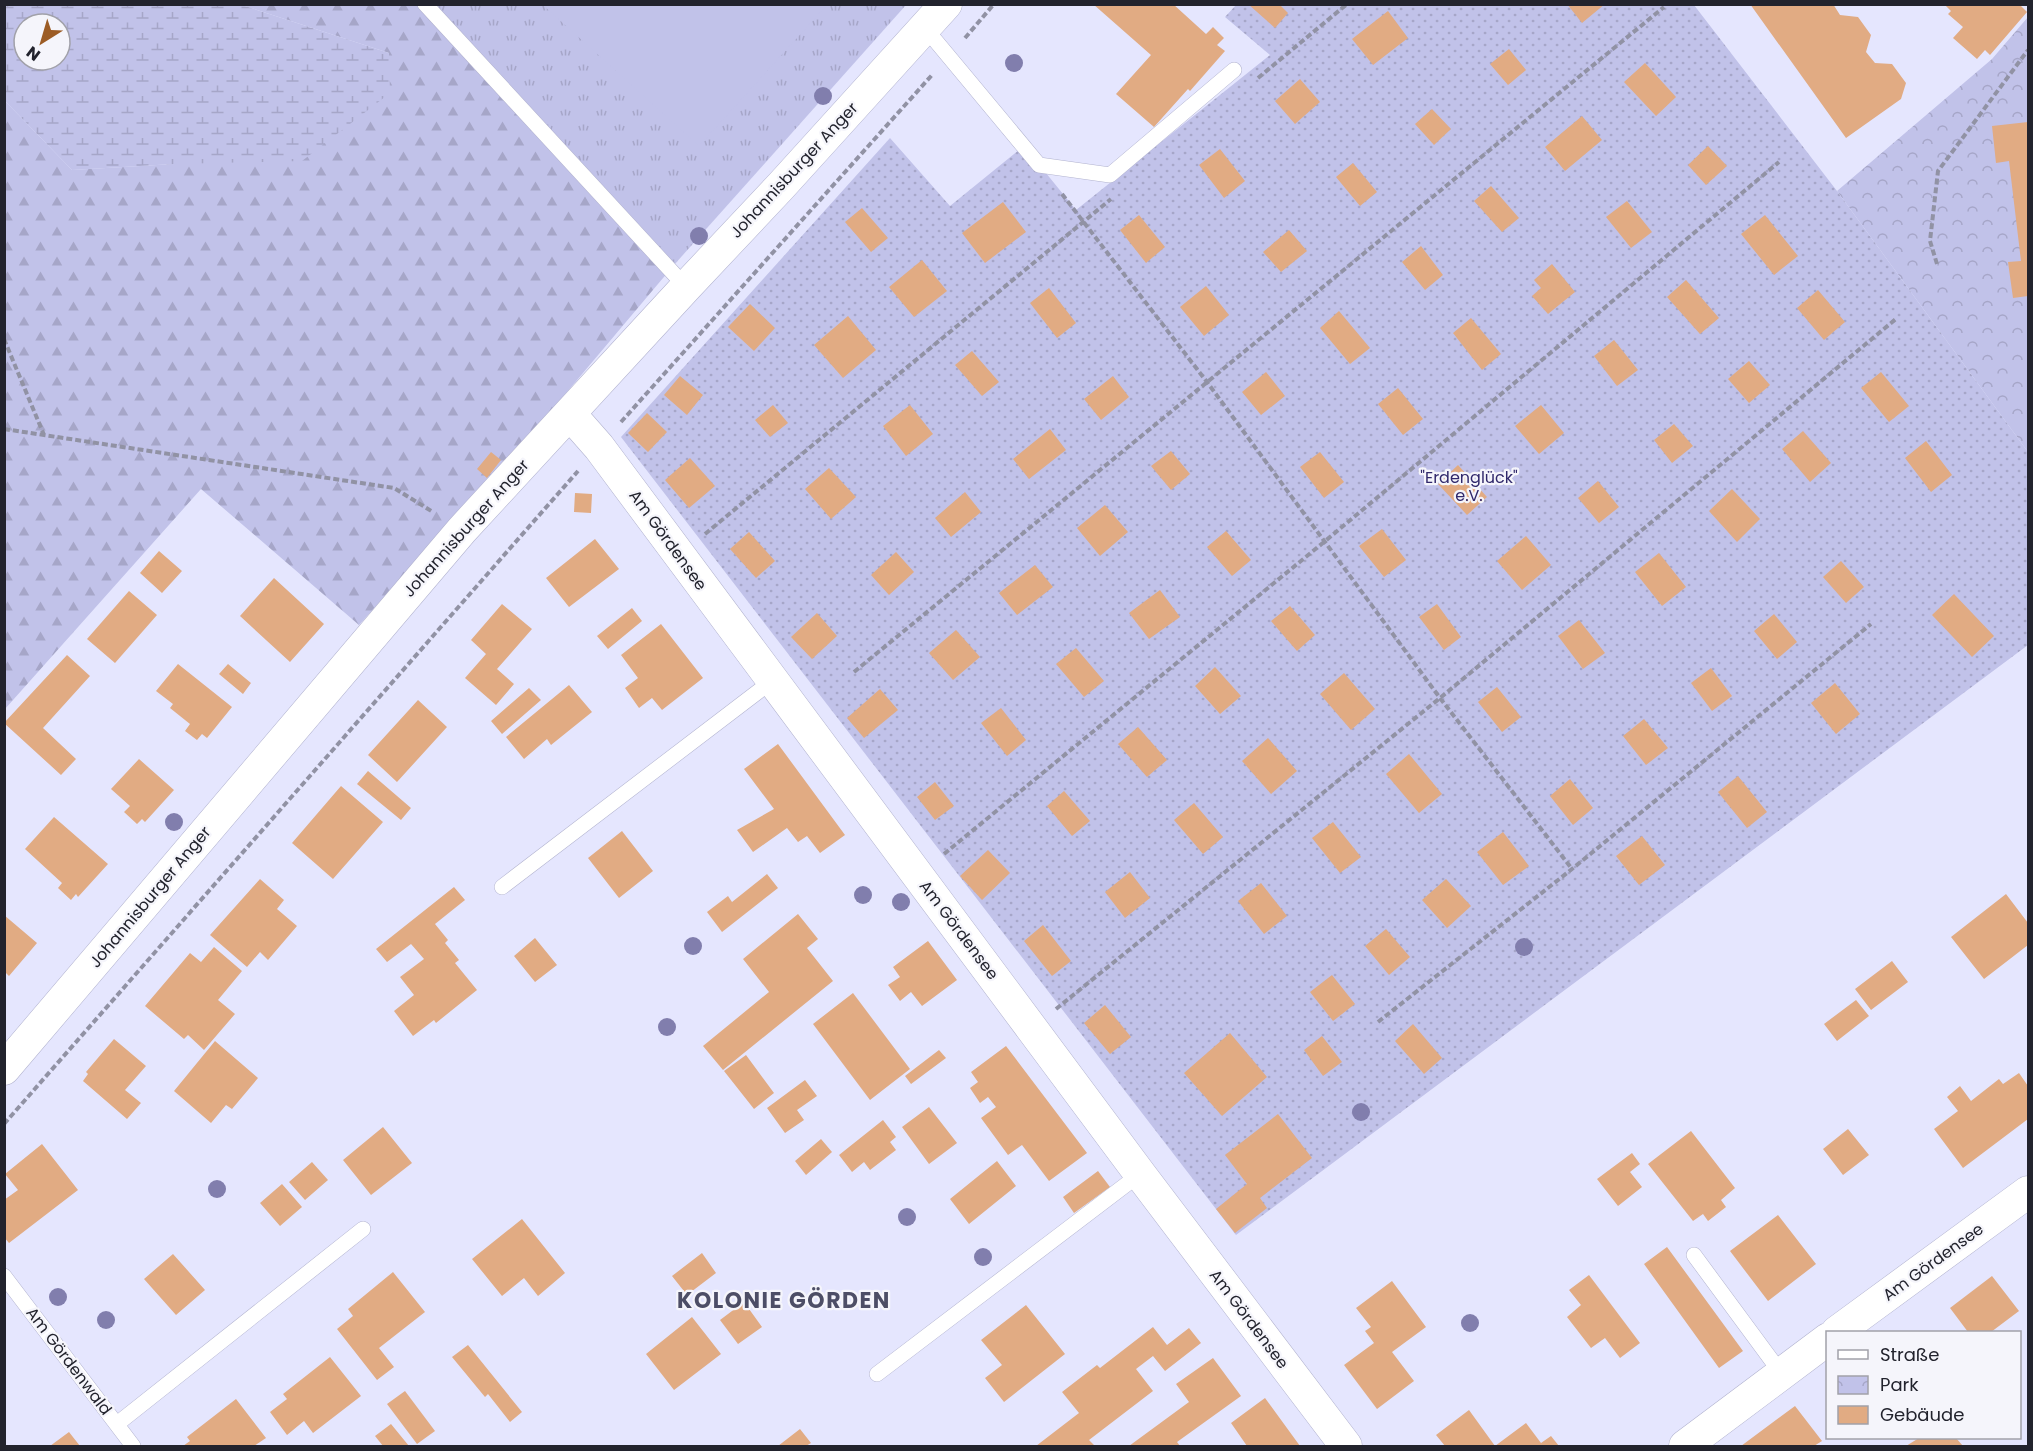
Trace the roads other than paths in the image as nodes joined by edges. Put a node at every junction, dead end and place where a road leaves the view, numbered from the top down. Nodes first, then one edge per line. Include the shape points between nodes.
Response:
1 (425, 4) edge
2 (946, 4) edge
3 (925, 28) junction
4 (1234, 70) dead end
5 (686, 287) junction
6 (570, 414) junction
7 (772, 681) junction
8 (502, 887) dead end
9 (4, 1068) edge
10 (1140, 1174) junction
11 (2028, 1192) edge
12 (363, 1229) dead end
13 (1694, 1255) dead end
14 (4, 1276) edge
15 (1838, 1331) edge
16 (1826, 1340) edge
17 (1781, 1373) junction
18 (877, 1374) dead end
19 (117, 1424) junction
20 (133, 1446) edge
21 (1346, 1446) edge
22 (1684, 1446) edge

1 - 5 lane
2 - 3 street, Johannisburger Anger
3 - 4 lane via 1039,165 1110,176
3 - 5 street, Johannisburger Anger
5 - 6 street, Johannisburger Anger
6 - 7 street, Am Gördensee via 599,447
6 - 9 street, Johannisburger Anger via 462,530
7 - 8 lane
7 - 10 street, Am Gördensee
10 - 18 lane
10 - 21 street, Am Gördensee
11 - 15 street, Am Gördensee
12 - 19 lane
13 - 17 lane
14 - 19 lane, Am Gördenwald
16 - 17 street
17 - 22 street
19 - 20 lane, Am Gördenwald

